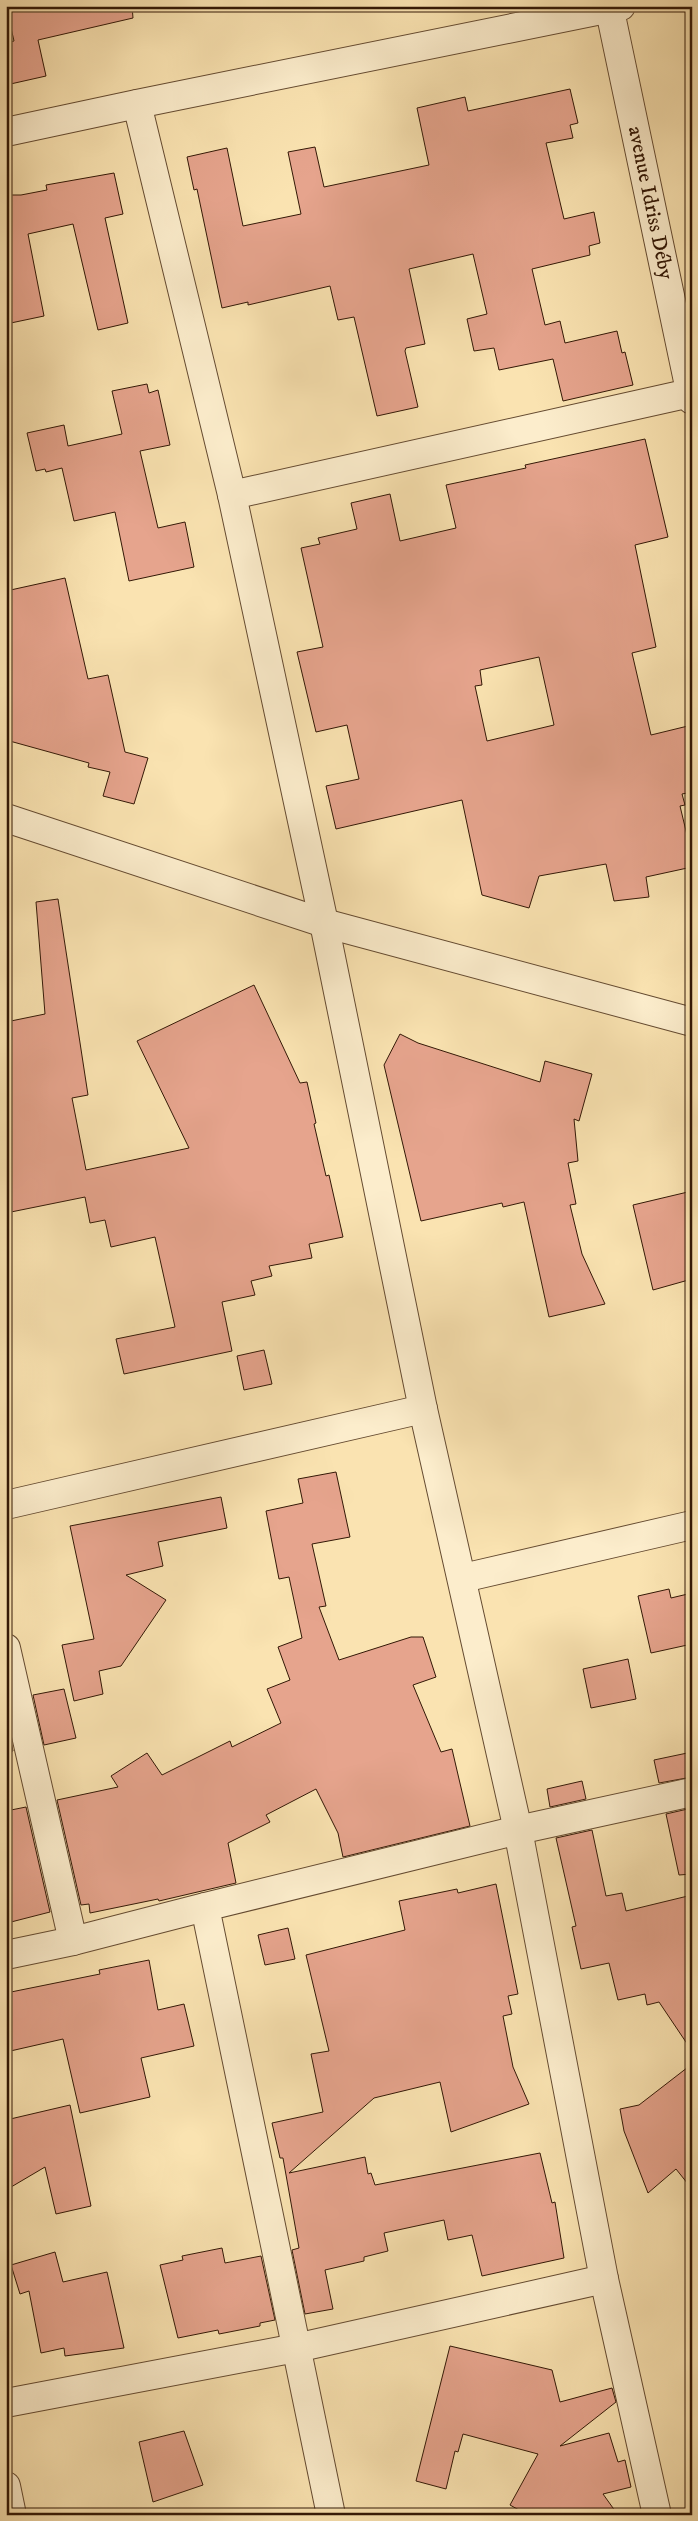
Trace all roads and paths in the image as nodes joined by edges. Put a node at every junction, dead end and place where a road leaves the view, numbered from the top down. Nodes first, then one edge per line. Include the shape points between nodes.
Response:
1 (613, 7) edge
2 (137, 104) junction
3 (6, 132) edge
4 (691, 396) edge
5 (232, 495) junction
6 (6, 818) edge
7 (324, 923) junction
8 (692, 1022) edge
9 (423, 1409) junction
10 (6, 1505) edge
11 (692, 1525) edge
12 (463, 1578) junction
13 (6, 1648) edge
14 (10, 1682) edge
15 (692, 1792) edge
16 (518, 1830) junction
17 (205, 1907) junction
18 (73, 1941) junction
19 (6, 1955) edge
20 (604, 2279) junction
21 (296, 2348) junction
22 (6, 2403) edge
23 (6, 2486) edge
24 (12, 2515) edge
25 (331, 2515) edge
26 (657, 2515) edge

1 - 2 street
1 - 4 street, avenue Idriss Déby
2 - 3 street
2 - 5 street
4 - 5 street
5 - 7 street
6 - 7 street
7 - 8 street
7 - 9 street
9 - 10 street
9 - 12 street
11 - 12 street
12 - 16 street
13 - 14 street
14 - 18 street
15 - 16 street
16 - 17 street
16 - 20 street
17 - 18 street
17 - 21 street
18 - 19 street
20 - 21 street
20 - 26 street
21 - 22 street
21 - 25 street
23 - 24 street

